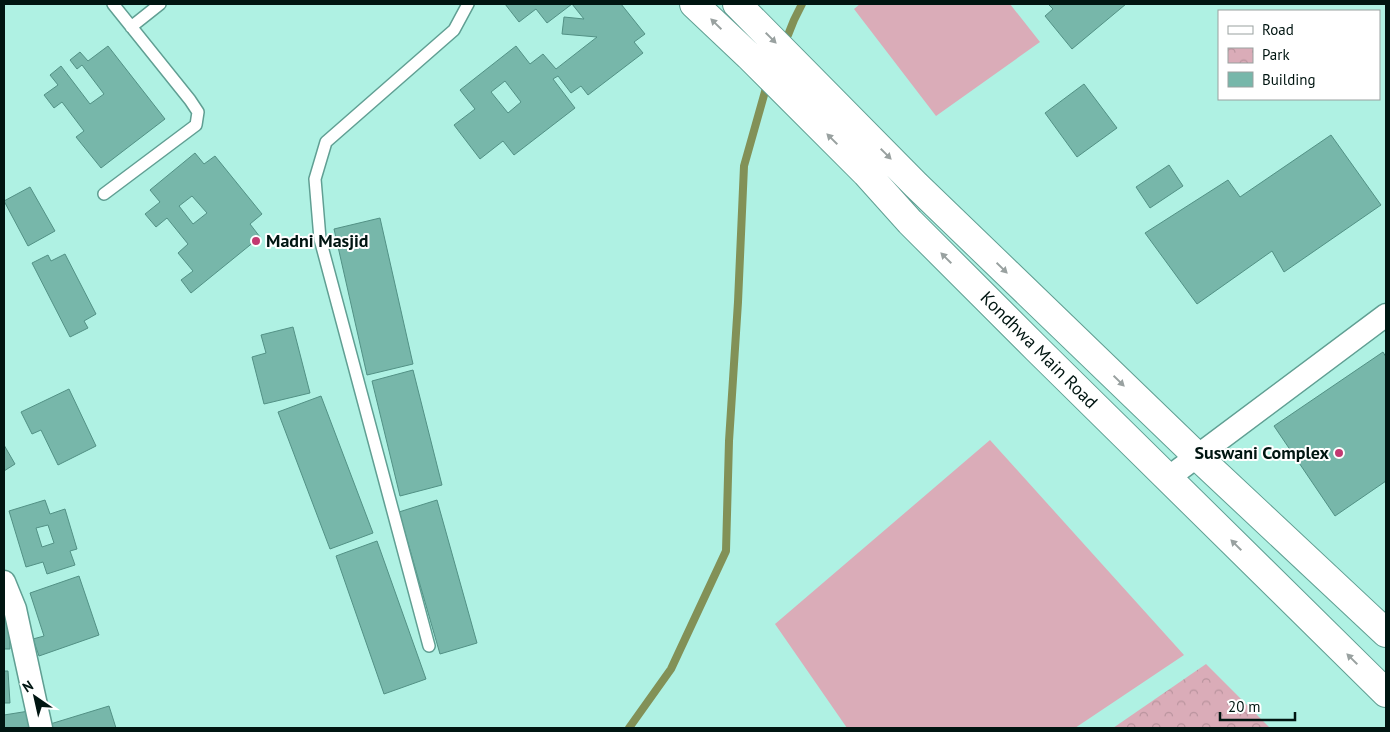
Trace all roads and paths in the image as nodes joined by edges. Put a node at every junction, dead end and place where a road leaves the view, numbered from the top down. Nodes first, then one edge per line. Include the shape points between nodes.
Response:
1 (113, 4) edge
2 (160, 4) edge
3 (468, 4) edge
4 (694, 4) edge
5 (737, 4) edge
6 (131, 27) junction
7 (104, 194) dead end
8 (1386, 315) edge
9 (1197, 456) junction
10 (1168, 478) junction
11 (4, 582) edge
12 (1386, 633) edge
13 (428, 646) dead end
14 (1386, 693) edge
15 (42, 728) edge

1 - 6 lane
2 - 6 lane
3 - 13 lane via 454,30 326,142 315,179 320,239
10 -> 4 main road, Kondhwa Main Road via 923,235 756,62
5 -> 9 main road, Kondhwa Main Road via 916,185
6 - 7 lane via 198,112 196,124
8 - 9 street
9 - 10 street
9 - 12 main road, Kondhwa Main Road
14 -> 10 main road, Kondhwa Main Road
11 - 15 street via 15,609

